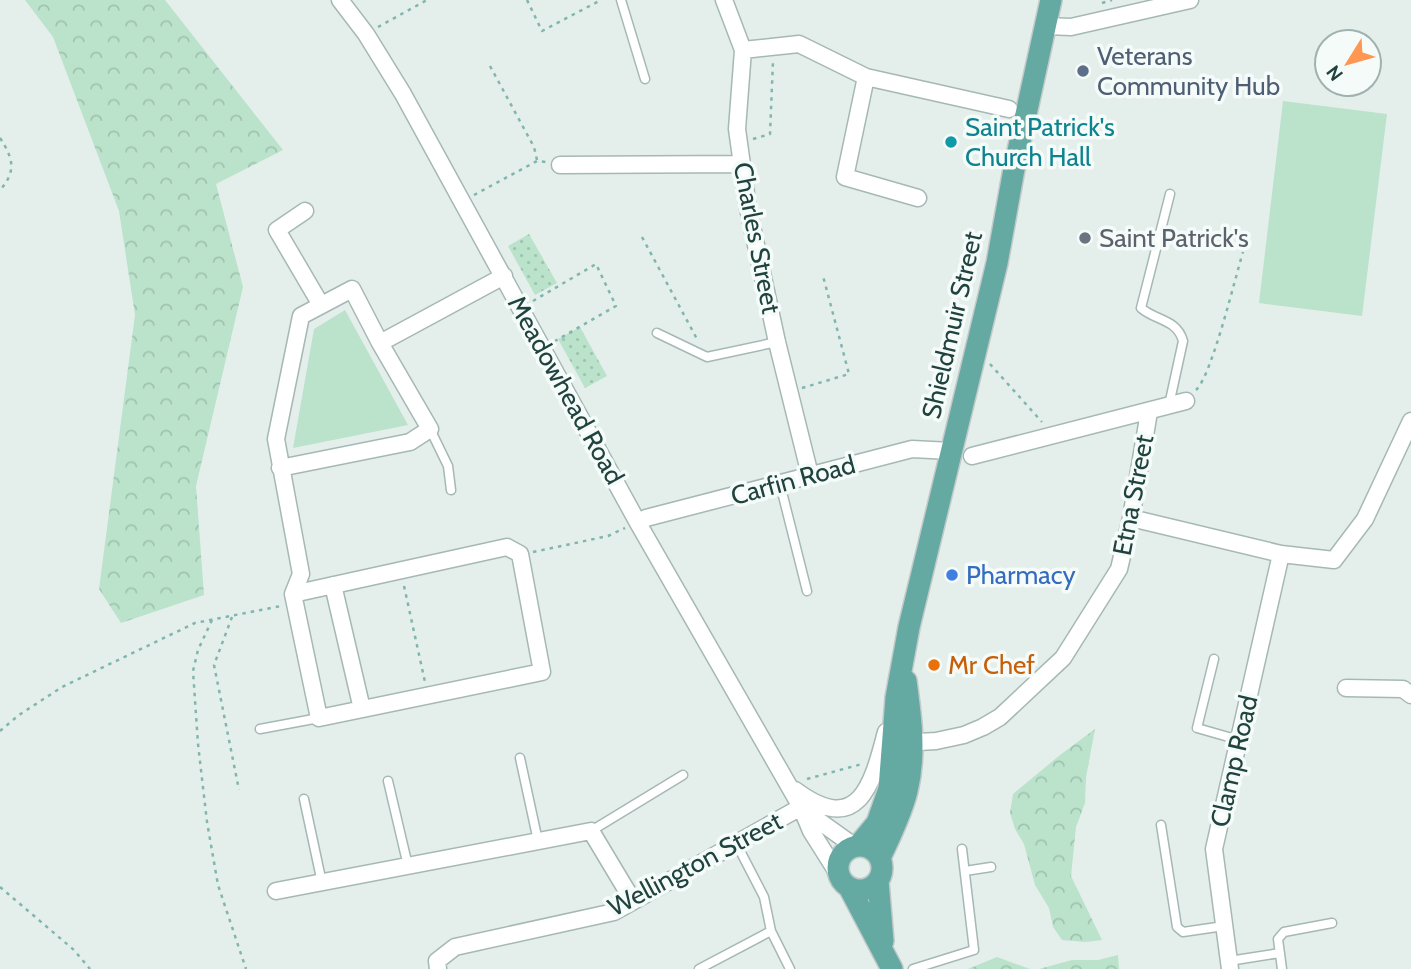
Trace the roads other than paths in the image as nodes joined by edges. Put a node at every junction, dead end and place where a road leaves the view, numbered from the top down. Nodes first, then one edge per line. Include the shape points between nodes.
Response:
1 (340, 0) edge
2 (621, 0) edge
3 (724, 0) edge
4 (1051, 0) edge
5 (1190, 0) edge
6 (1046, 26) junction
7 (743, 50) junction
8 (866, 77) junction
9 (645, 79) dead end
10 (1009, 109) dead end
11 (742, 164) junction
12 (560, 165) road end
13 (1170, 194) dead end
14 (918, 198) dead end
15 (305, 211) dead end
16 (504, 276) junction
17 (321, 305) junction
18 (657, 333) dead end
19 (777, 342) junction
20 (380, 343) junction
21 (1177, 403) joint
22 (1149, 411) junction
23 (1411, 421) edge
24 (430, 429) junction
25 (962, 454) junction
26 (280, 468) junction
27 (810, 475) junction
28 (780, 484) junction
29 (451, 490) dead end
30 (1131, 518) junction
31 (638, 523) junction
32 (1280, 554) junction
33 (333, 585) junction
34 (807, 591) dead end
35 (294, 598) junction
36 (1214, 659) dead end
37 (904, 662) junction
38 (1346, 688) dead end
39 (1411, 695) edge
40 (895, 698) junction
41 (362, 709) junction
42 (319, 718) junction
43 (260, 729) dead end
44 (1239, 740) junction
45 (903, 743) junction
46 (520, 758) dead end
47 (683, 775) dead end
48 (388, 781) dead end
49 (787, 784) junction
50 (304, 799) dead end
51 (801, 807) junction
52 (1161, 825) dead end
53 (591, 831) junction
54 (538, 841) junction
55 (736, 843) junction
56 (856, 846) junction
57 (962, 849) dead end
58 (880, 858) junction
59 (408, 866) junction
60 (991, 867) dead end
61 (965, 871) junction
62 (877, 881) junction
63 (845, 882) junction
64 (322, 883) junction
65 (276, 891) dead end
66 (633, 901) junction
67 (1332, 923) dead end
68 (1224, 926) junction
69 (771, 931) junction
70 (1280, 953) junction
71 (888, 961) edge
72 (1229, 965) edge
73 (438, 969) edge
74 (699, 969) edge
75 (790, 969) edge
76 (913, 969) edge
77 (1282, 969) edge

1 - 16 street, Meadowhead Road via 403,94
2 - 9 lane
3 - 7 street, Charles Street
4 - 6 main road, Shieldmuir Street
5 - 6 street via 1071,27
6 - 25 main road, Shieldmuir Street via 976,348
7 - 8 street via 799,44
7 - 11 street, Charles Street via 737,129
8 - 10 street
8 - 14 street via 845,177
11 - 12 street
11 - 19 street, Charles Street
13 - 21 lane via 1141,307 1152,318 1169,321 1181,331 1184,341
15 - 17 street via 277,230
16 - 20 street
16 - 31 street, Meadowhead Road
17 - 20 street via 352,289
17 - 26 street via 301,316 276,439
18 - 19 lane via 707,357
19 - 27 street, Charles Street
20 - 24 street
21 - 22 street, Carfin Road
22 - 25 street, Carfin Road
22 - 30 street, Etna Street
23 - 32 street via 1365,519 1334,560
24 - 26 street via 410,442
24 - 29 lane via 448,466
25 - 27 street, Carfin Road via 912,449
25 - 37 main road, Shieldmuir Street via 909,627
26 - 35 street via 301,573
27 - 28 street, Carfin Road
28 - 31 street, Carfin Road
28 - 34 lane
30 - 32 street
30 - 45 street, Etna Street via 1119,569 1063,658 1000,717 982,727 964,735
31 - 49 street, Meadowhead Road
32 - 44 street, Clamp Road
33 - 35 street
33 - 41 street
33 - 41 street via 507,547 520,554 542,672
35 - 42 street
36 - 44 lane via 1197,728
37 - 40 main road, Shieldmuir Street
37 - 45 main road, Shieldmuir Street
38 - 39 street via 1404,689
40 - 45 main road, Shieldmuir Street
40 - 49 street, Meadowhead Road via 879,761 863,796 853,804 833,809 811,802
41 - 42 street
42 - 43 lane
44 - 68 street, Clamp Road via 1214,849
45 - 56 main road, Shieldmuir Street via 884,807 872,830
45 - 58 main road, Shieldmuir Street via 908,787
46 - 54 lane
47 - 53 lane
48 - 59 lane
49 - 51 street, Meadowhead Road
50 - 64 lane
51 - 55 street, Wellington Street
51 - 56 street, Meadowhead Road
51 - 63 street, Meadowhead Road via 811,831
52 - 68 lane via 1177,927 1182,932
53 - 54 street
53 - 66 street
54 - 59 street
55 - 66 street, Wellington Street
55 - 69 lane via 764,897
56 - 58 main road via 869,847
56 - 63 main road via 847,849 839,862
57 - 61 lane
58 - 62 main road via 882,872
59 - 64 street
60 - 61 lane
61 - 76 lane via 974,950
62 - 63 main road via 863,890
62 - 71 main road
63 - 71 main road
64 - 65 street
66 - 73 street, Wellington Street via 614,912 455,947 437,961
67 - 70 lane via 1284,932 1278,939
68 - 72 street, Clamp Road
69 - 74 lane
69 - 75 lane
70 - 72 lane
70 - 77 lane

